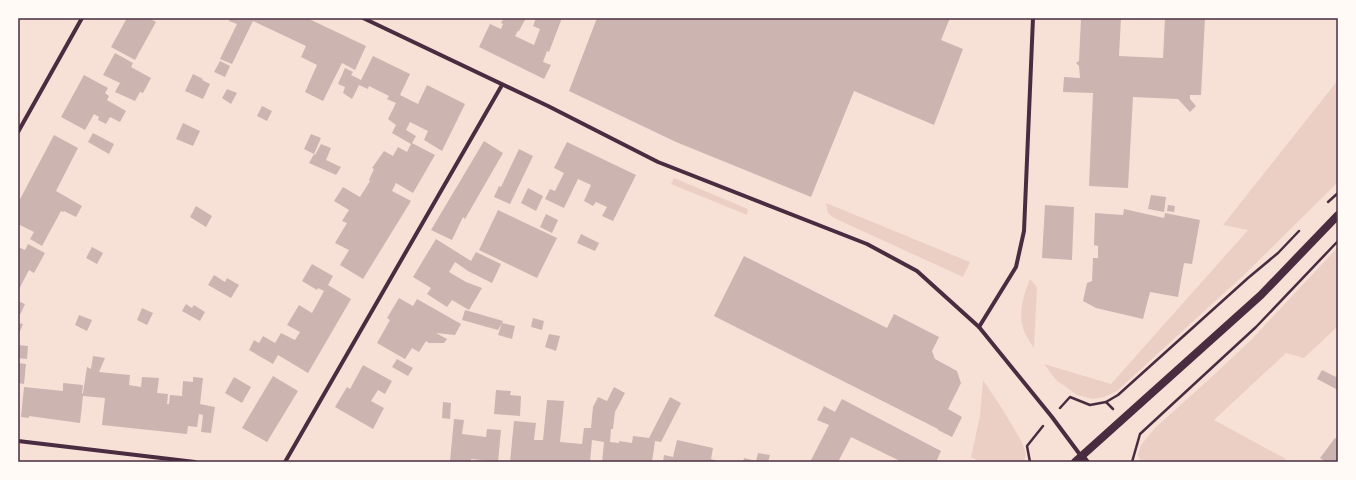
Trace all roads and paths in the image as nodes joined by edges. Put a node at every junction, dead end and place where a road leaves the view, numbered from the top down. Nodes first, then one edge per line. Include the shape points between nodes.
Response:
1 (82, 18) edge
2 (363, 18) edge
3 (1033, 18) edge
4 (502, 85) junction
5 (18, 132) edge
6 (1338, 193) edge
7 (1327, 204) dead end
8 (1338, 215) edge
9 (1300, 231) dead end
10 (1338, 241) edge
11 (979, 327) junction
12 (1052, 417) junction
13 (18, 441) edge
14 (1084, 459) edge
15 (195, 462) edge
16 (285, 462) edge
17 (1030, 462) edge
18 (1075, 462) edge
19 (1132, 462) edge

1 - 5 street
2 - 4 street
3 - 11 street via 1024,231 1016,267
4 - 11 street via 658,162 867,244 917,271
4 - 16 street
6 - 7 path
8 - 14 main road via 1261,295
9 - 12 path via 1118,395 1106,402 1090,405 1070,397
10 - 19 path via 1256,327 1140,434
11 - 12 street
12 - 14 street
12 - 17 path via 1027,446
13 - 15 street
14 - 18 main road

